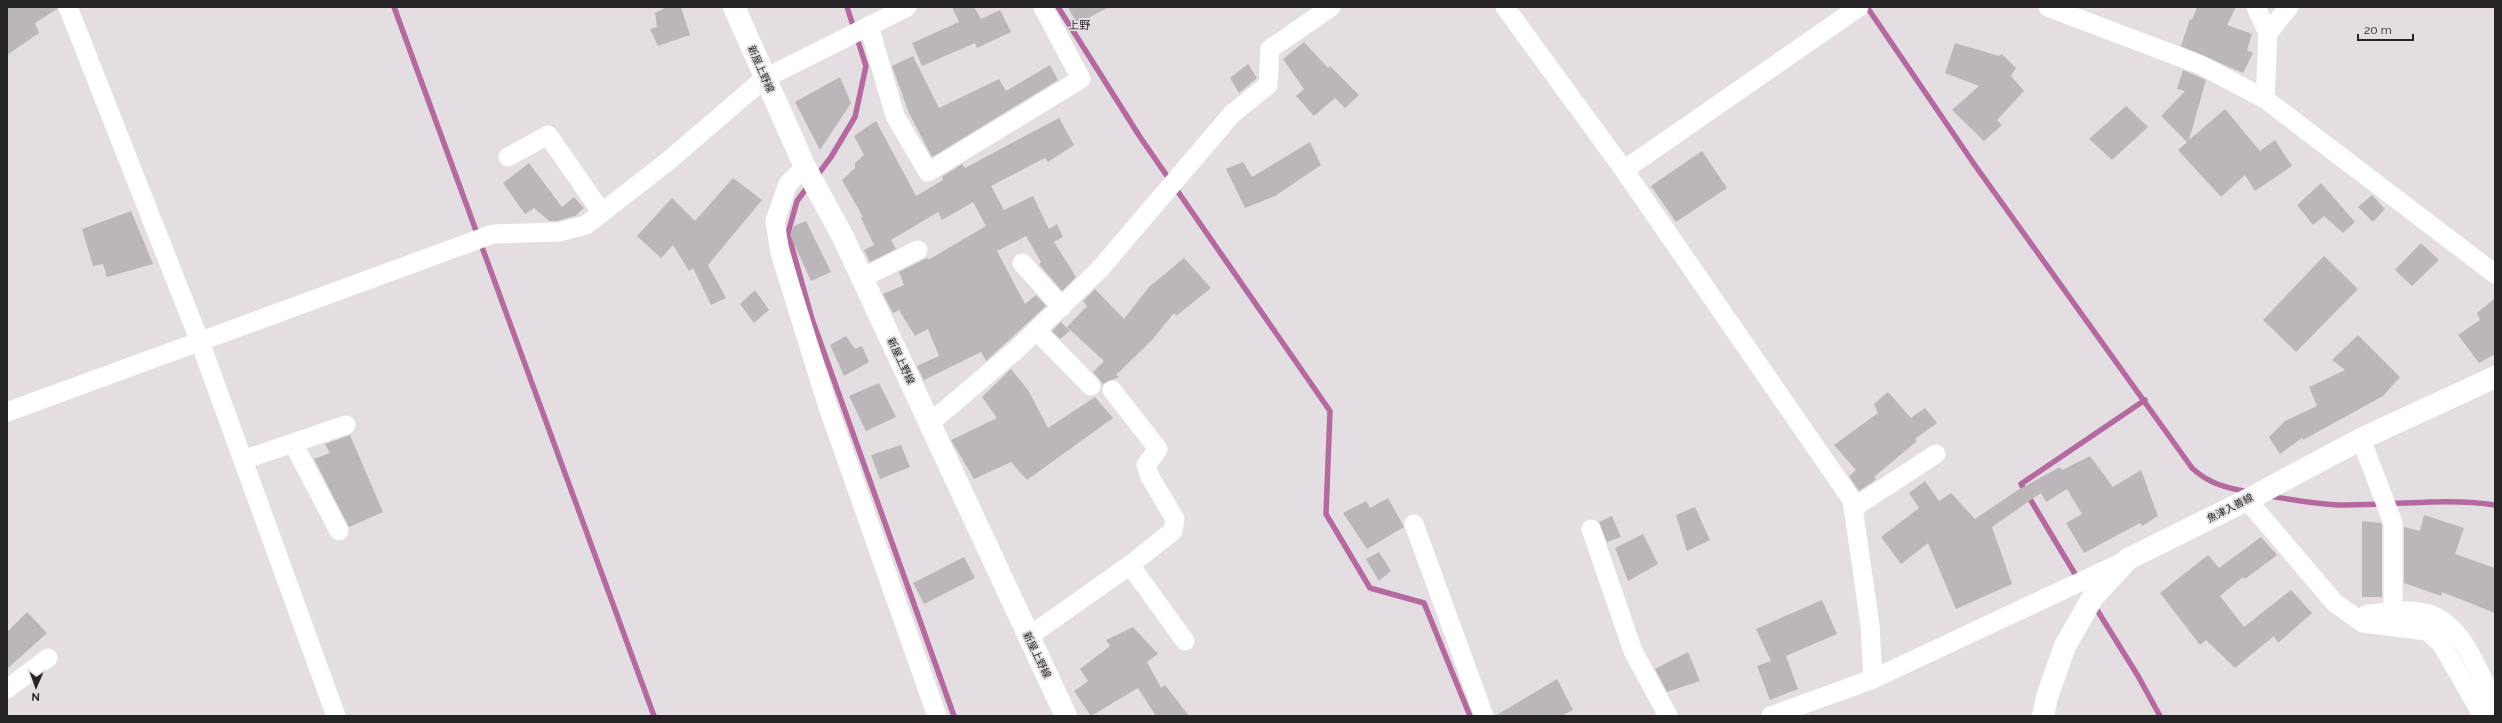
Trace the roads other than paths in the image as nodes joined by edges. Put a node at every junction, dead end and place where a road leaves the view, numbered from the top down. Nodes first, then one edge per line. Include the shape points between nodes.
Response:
1 (68, 7) edge
2 (734, 7) edge
3 (906, 7) edge
4 (1043, 7) edge
5 (1331, 7) edge
6 (1505, 7) edge
7 (1859, 7) edge
8 (2048, 7) edge
9 (2256, 7) edge
10 (2289, 7) edge
11 (869, 26) junction
12 (2268, 33) junction
13 (765, 78) junction
14 (2265, 98) junction
15 (508, 157) dead end
16 (806, 167) junction
17 (1624, 170) junction
18 (602, 213) junction
19 (918, 250) dead end
20 (1022, 263) dead end
21 (2495, 274) edge
22 (862, 278) junction
23 (1062, 307) junction
24 (1037, 331) junction
25 (200, 342) junction
26 (2495, 376) edge
27 (1091, 386) dead end
28 (1112, 390) dead end
29 (7, 412) edge
30 (930, 423) junction
31 (346, 425) dead end
32 (2361, 440) junction
33 (293, 443) junction
34 (1936, 454) dead end
35 (243, 460) junction
36 (2247, 500) junction
37 (1853, 508) junction
38 (1414, 524) dead end
39 (1591, 529) dead end
40 (339, 531) dead end
41 (2128, 559) junction
42 (1130, 565) junction
43 (2393, 612) junction
44 (2348, 614) junction
45 (1028, 637) junction
46 (1185, 641) dead end
47 (48, 658) dead end
48 (1873, 679) junction
49 (7, 689) edge
50 (2495, 705) edge
51 (336, 716) edge
52 (937, 716) edge
53 (1066, 716) edge
54 (1484, 716) edge
55 (1668, 716) edge
56 (1771, 716) edge
57 (2043, 716) edge
58 (2483, 716) edge

1 - 25 street
2 - 13 main road, 新屋上野線
3 - 11 street
4 - 11 street via 1081,79 928,172 895,116
5 - 23 street via 1270,49 1268,85 1232,114 1099,270
6 - 17 street
7 - 17 street
8 - 14 street via 2202,65
9 - 12 street
10 - 12 street
11 - 13 street
12 - 14 street
13 - 16 main road, 新屋上野線
13 - 18 street via 667,162
14 - 21 street
15 - 18 street via 548,135
16 - 22 main road, 新屋上野線
16 - 52 street via 788,184 775,221 780,253 827,404
17 - 37 street via 1848,493
18 - 25 street via 586,225 559,232 493,234
19 - 22 street
20 - 23 street
22 - 30 main road, 新屋上野線
23 - 24 street
24 - 27 street
24 - 30 street
25 - 29 street
25 - 35 street
26 - 32 main road, 魚津入善線
28 - 42 street via 1158,449 1146,465 1150,477 1175,519 1173,531
30 - 45 main road, 新屋上野線
31 - 33 street
32 - 36 main road, 魚津入善線
32 - 43 street via 2393,522
33 - 35 street
33 - 40 street
34 - 37 street
35 - 51 street
36 - 41 main road, 魚津入善線
36 - 44 street via 2335,603
37 - 48 street via 1870,625
38 - 54 street
39 - 55 street via 1633,651
41 - 48 street
41 - 57 main road, 魚津入善線 via 2093,597 2065,646
42 - 45 street
42 - 46 street
43 - 44 street
43 - 50 street via 2420,612 2441,619 2461,638
44 - 58 street via 2363,623 2427,631 2441,643
45 - 53 main road, 新屋上野線
47 - 49 street
48 - 56 street

